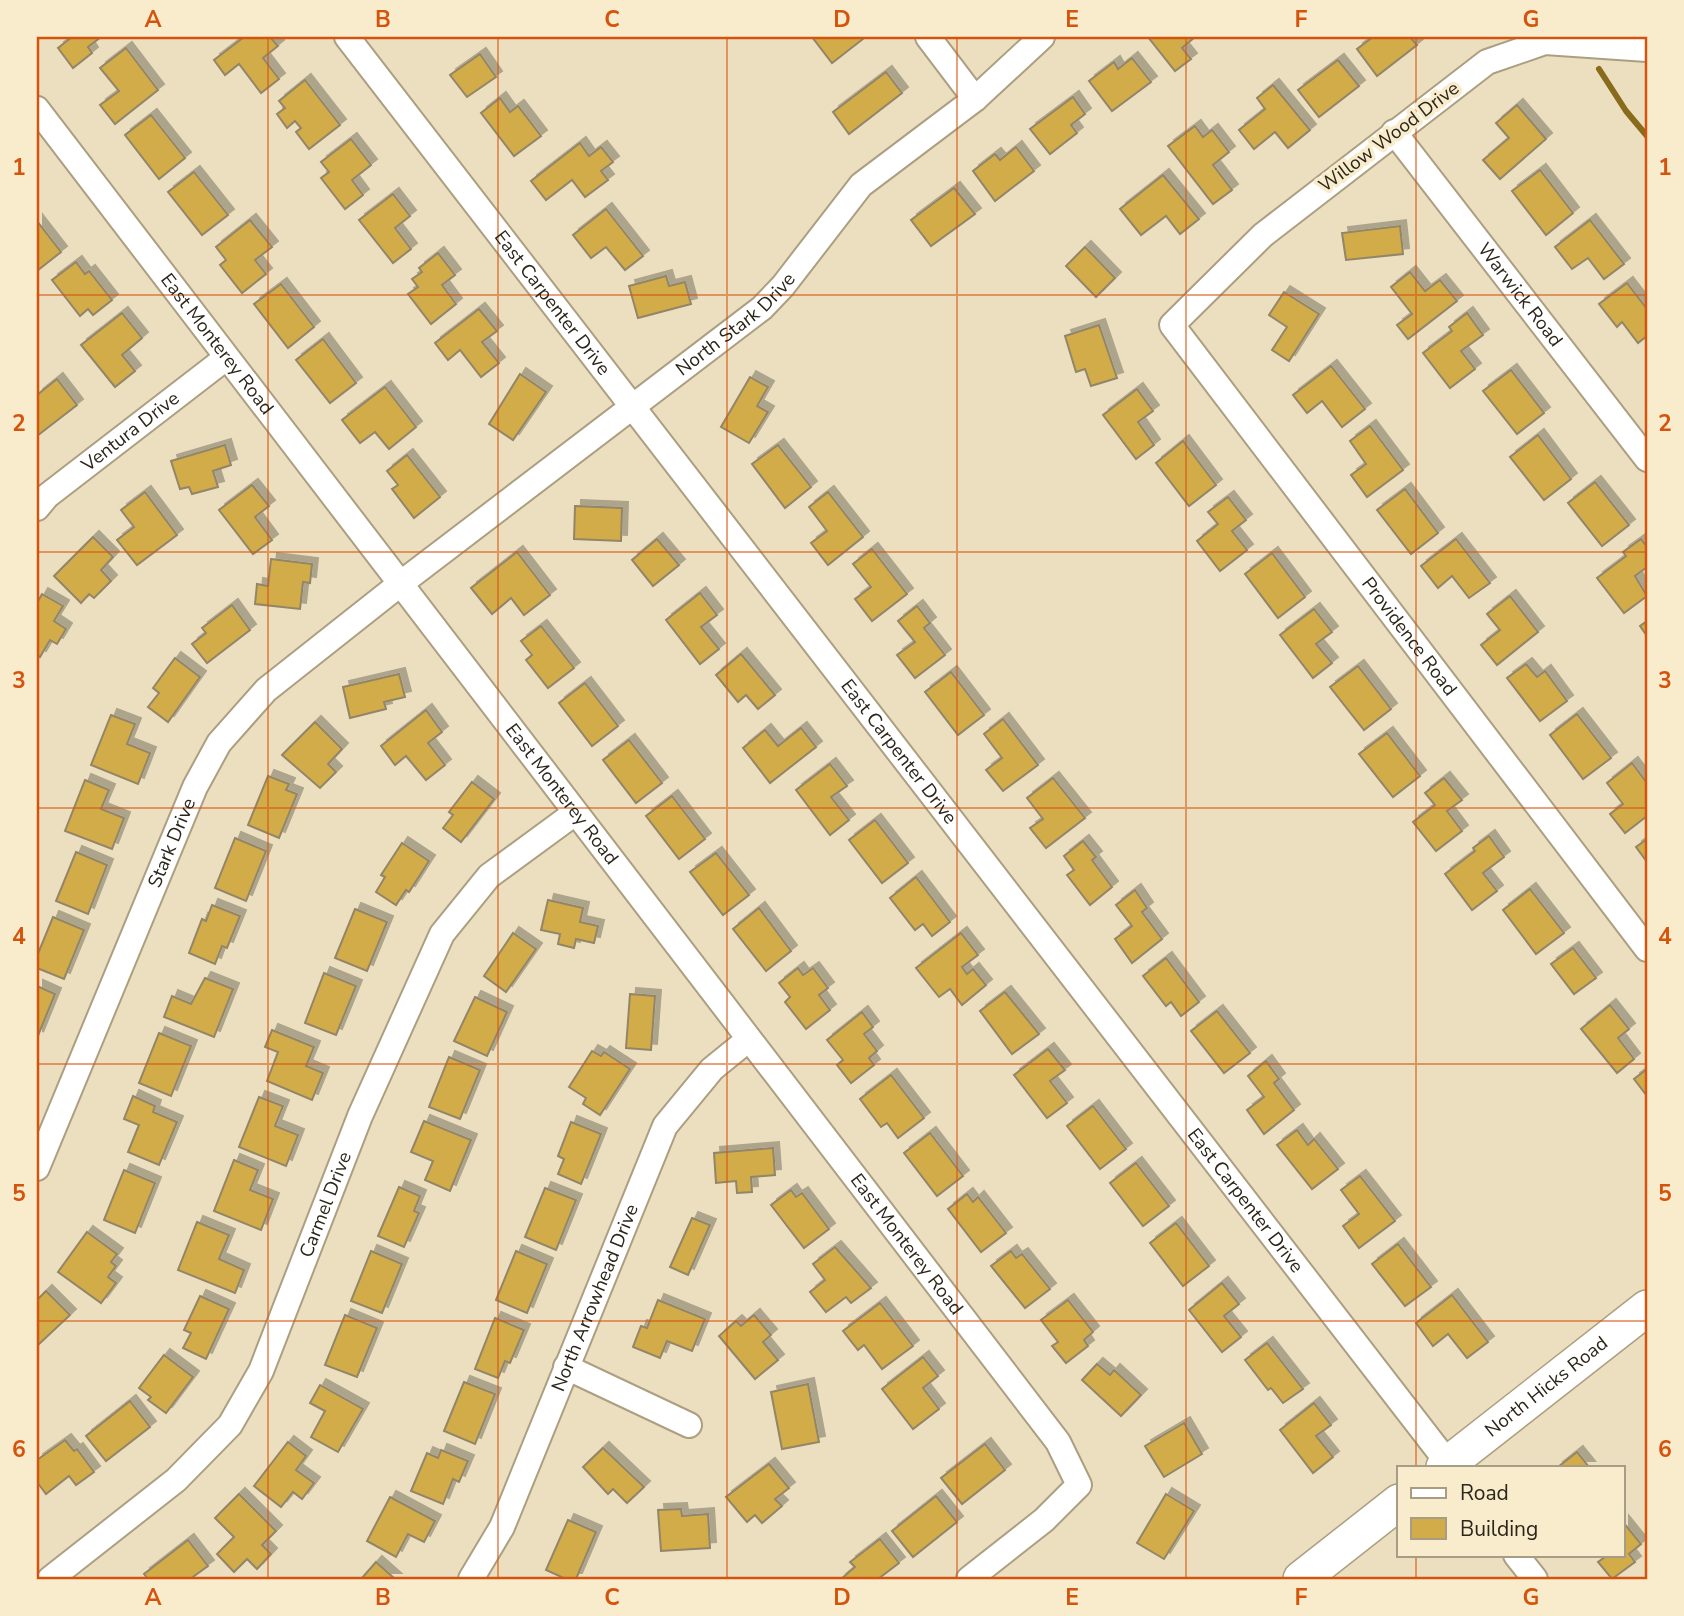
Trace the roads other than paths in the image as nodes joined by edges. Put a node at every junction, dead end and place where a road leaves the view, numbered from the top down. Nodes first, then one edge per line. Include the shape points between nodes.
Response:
1 (347, 37) edge
2 (928, 37) edge
3 (1042, 37) edge
4 (1647, 50) edge
5 (975, 99) junction
6 (37, 110) edge
7 (1394, 132) junction
8 (45, 137) edge
9 (1172, 325) joint
10 (226, 358) junction
11 (632, 408) junction
12 (1647, 459) edge
13 (37, 508) edge
14 (400, 584) junction
15 (575, 813) junction
16 (1647, 949) edge
17 (749, 1039) junction
18 (37, 1168) edge
19 (1647, 1308) edge
20 (566, 1367) junction
21 (689, 1425) dead end
22 (1448, 1466) edge
23 (1397, 1505) edge
24 (1517, 1556) edge
25 (50, 1579) edge
26 (471, 1579) edge
27 (969, 1579) edge
28 (1301, 1579) edge
29 (1535, 1579) edge

1 - 11 street, East Carpenter Drive
2 - 5 street
3 - 5 street, North Stark Drive
4 - 7 street, Willow Wood Drive via 1545,42 1487,62
5 - 11 street, North Stark Drive via 861,185 772,298
6 - 8 street, East Monterey Road
7 - 9 street, Willow Wood Drive via 1263,235
7 - 12 street, Warwick Road
8 - 10 street, East Monterey Road
9 - 16 street, Providence Road
10 - 13 street, Ventura Drive
10 - 14 street, East Monterey Road
11 - 14 street, North Stark Drive
11 - 22 street, East Carpenter Drive
14 - 15 street, East Monterey Road
14 - 18 street, Stark Drive via 266,690 219,743 195,787
15 - 17 street, East Monterey Road
15 - 25 street, Carmel Drive via 489,876 442,933 360,1116 261,1370 230,1425 176,1480
17 - 20 street, North Arrowhead Drive via 712,1069 665,1126
17 - 27 street, East Monterey Road via 1058,1442 1079,1485 1044,1520
19 - 22 main road, North Hicks Road
20 - 21 street
20 - 26 street, North Arrowhead Drive via 502,1527
23 - 28 main road
24 - 29 street

